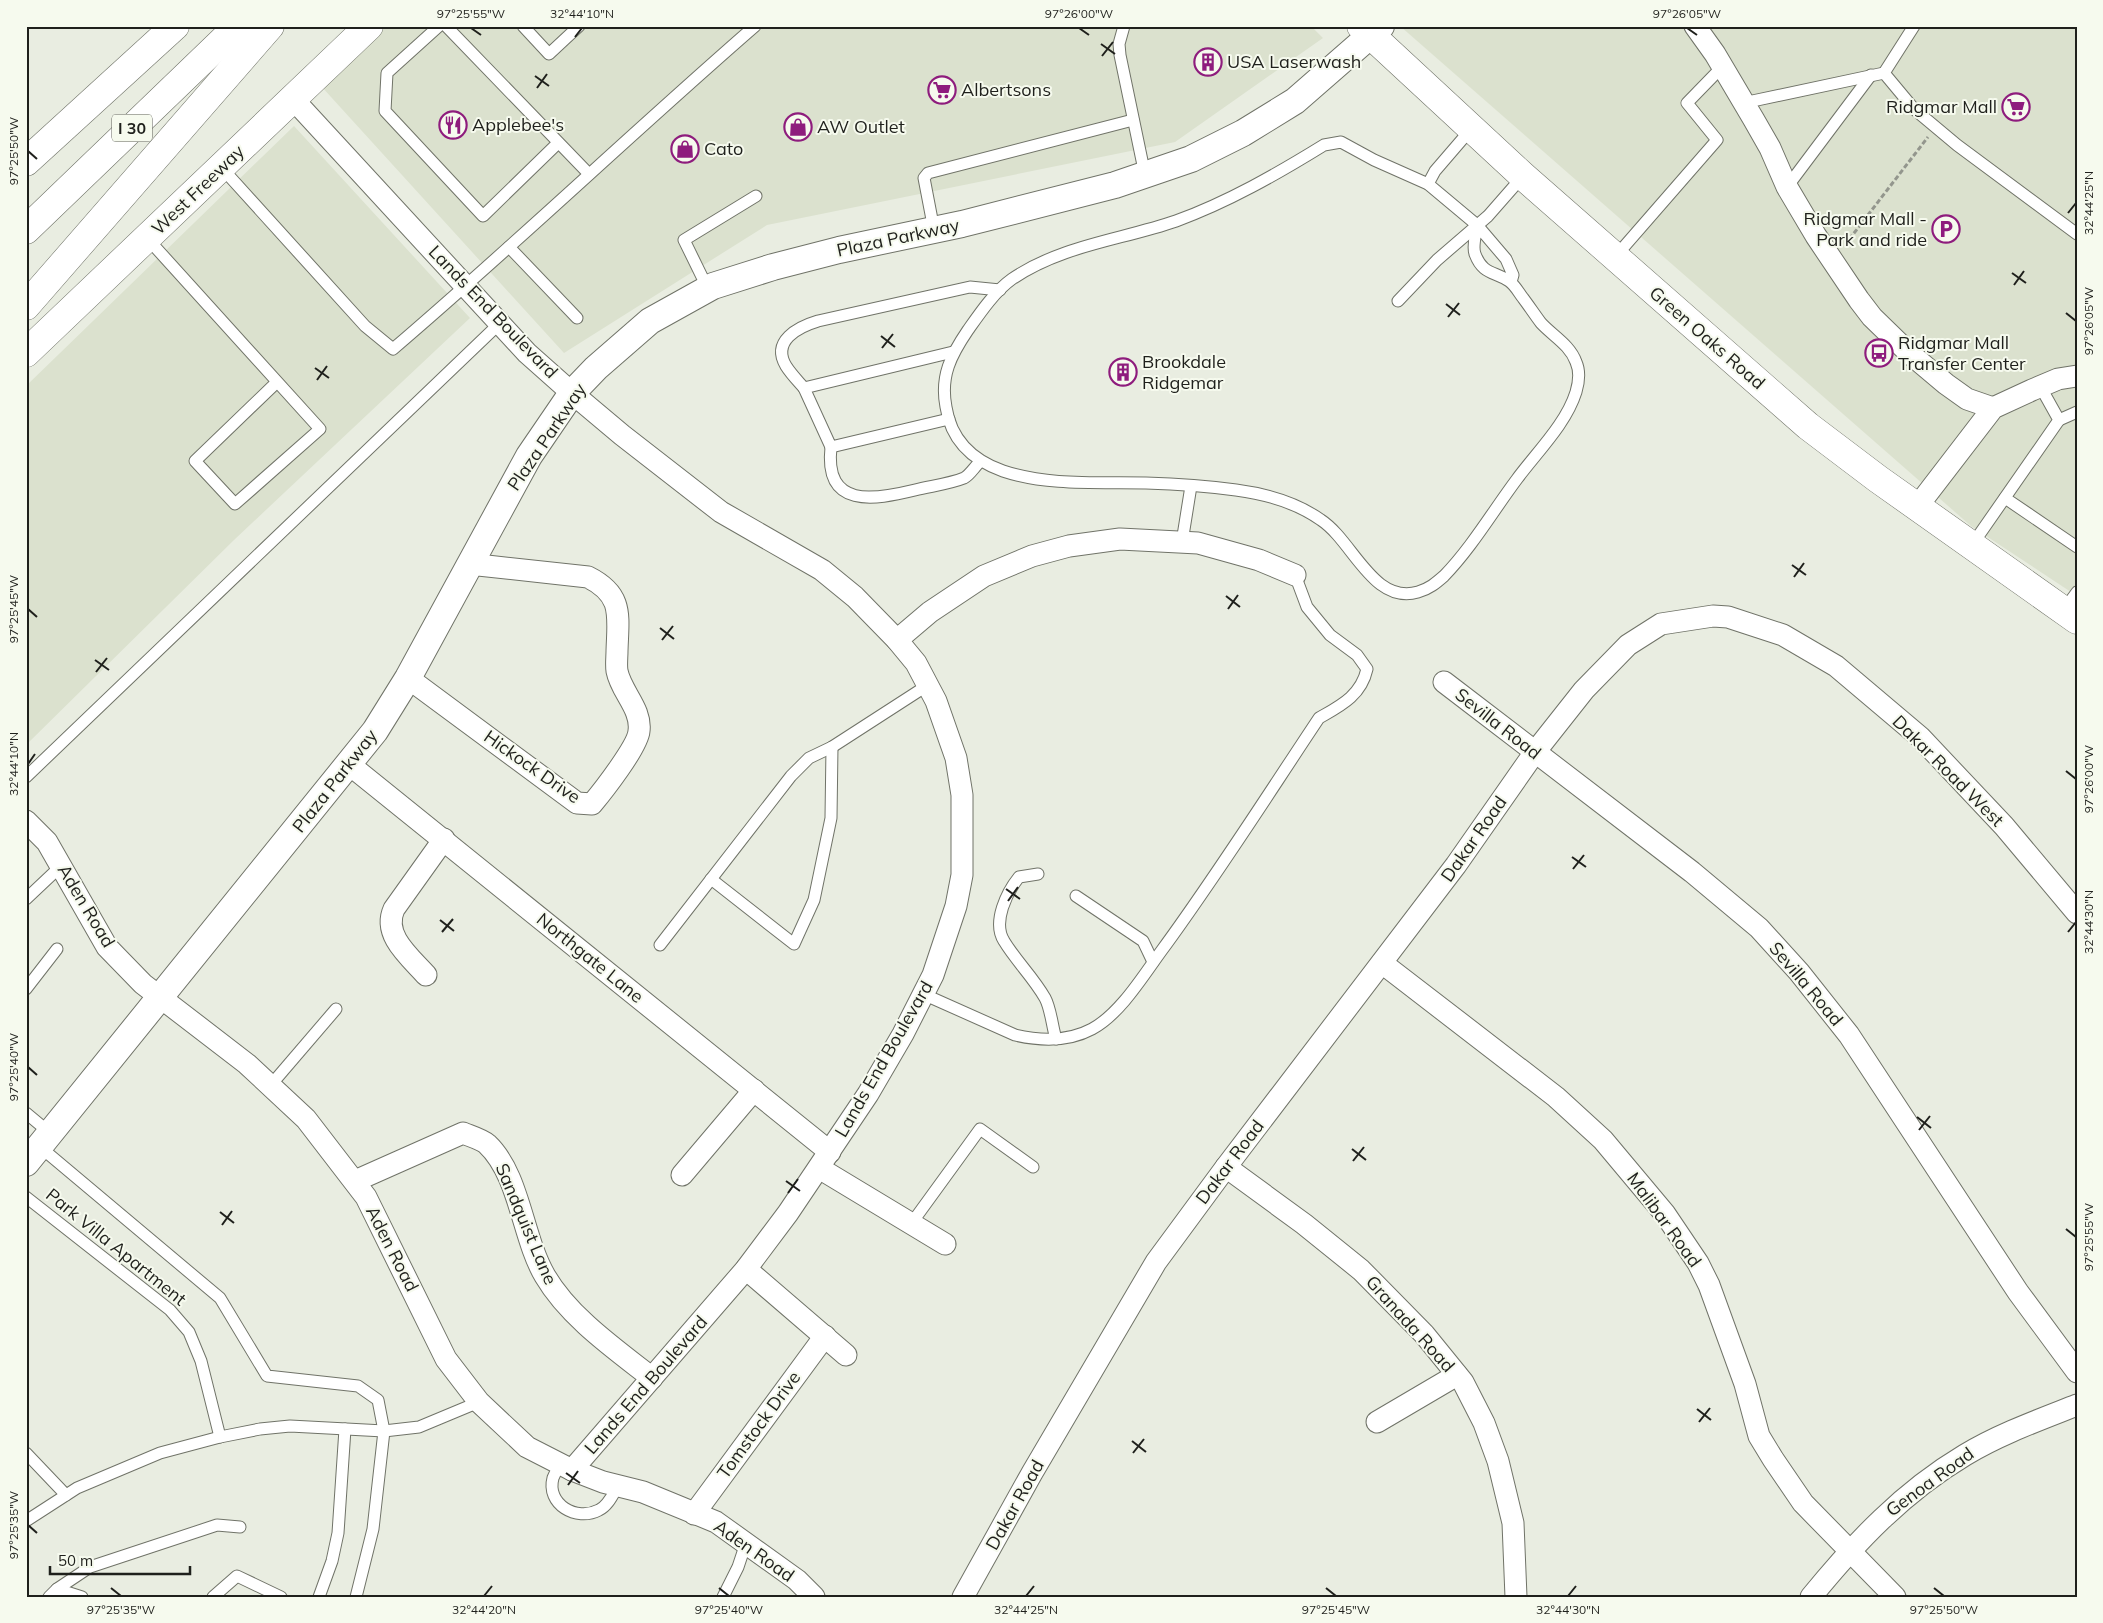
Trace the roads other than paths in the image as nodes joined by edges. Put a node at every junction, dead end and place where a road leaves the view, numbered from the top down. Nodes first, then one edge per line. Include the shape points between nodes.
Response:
1 (175, 26) edge
2 (238, 26) edge
3 (270, 26) edge
4 (369, 26) edge
5 (439, 26) edge
6 (446, 26) edge
7 (523, 26) edge
8 (579, 26) edge
9 (755, 26) edge
10 (1124, 26) edge
11 (1695, 26) edge
12 (1914, 26) edge
13 (1371, 29) edge
14 (1722, 67) junction
15 (1884, 72) junction
16 (1871, 76) junction
17 (293, 99) junction
18 (1743, 103) junction
19 (1134, 120) junction
20 (1472, 128) junction
21 (558, 143) junction
22 (26, 162) edge
23 (221, 167) junction
24 (589, 174) junction
25 (1145, 175) junction
26 (1523, 176) junction
27 (1428, 184) junction
28 (1787, 186) junction
29 (756, 196) dead end
30 (1477, 225) junction
31 (26, 230) edge
32 (934, 230) junction
33 (2077, 234) edge
34 (147, 238) junction
35 (509, 247) junction
36 (1615, 257) junction
37 (1511, 282) junction
38 (466, 286) junction
39 (708, 289) junction
40 (1000, 290) junction
41 (1398, 301) dead end
42 (26, 306) edge
43 (578, 318) dead end
44 (500, 323) junction
45 (953, 352) junction
46 (26, 353) edge
47 (2077, 376) edge
48 (277, 382) junction
49 (2040, 386) junction
50 (804, 388) junction
51 (572, 393) junction
52 (1993, 408) junction
53 (2077, 412) edge
54 (949, 418) junction
55 (2059, 420) junction
56 (831, 447) junction
57 (980, 462) junction
58 (1191, 486) junction
59 (2005, 498) junction
60 (1917, 507) junction
61 (1182, 542) junction
62 (1972, 545) junction
63 (2077, 547) edge
64 (469, 564) junction
65 (1295, 575) joint
66 (2072, 608) edge
67 (897, 640) junction
68 (408, 678) junction
69 (1444, 682) dead end
70 (928, 685) junction
71 (832, 747) junction
72 (1535, 752) junction
73 (350, 765) junction
74 (26, 777) edge
75 (26, 821) edge
76 (444, 839) junction
77 (62, 865) junction
78 (1038, 874) dead end
79 (711, 879) junction
80 (1076, 896) dead end
81 (26, 900) edge
82 (2077, 913) edge
83 (660, 945) dead end
84 (57, 949) dead end
85 (1153, 962) junction
86 (1382, 963) junction
87 (426, 975) dead end
88 (26, 989) edge
89 (923, 994) junction
90 (160, 997) junction
91 (336, 1009) dead end
92 (1056, 1039) junction
93 (270, 1086) junction
94 (754, 1090) junction
95 (26, 1113) edge
96 (38, 1148) edge
97 (824, 1160) junction
98 (1033, 1167) dead end
99 (1226, 1167) junction
100 (682, 1175) dead end
101 (355, 1181) junction
102 (26, 1197) edge
103 (911, 1224) junction
104 (945, 1244) dead end
105 (746, 1269) junction
106 (825, 1336) junction
107 (846, 1354) dead end
108 (2077, 1372) edge
109 (1457, 1375) junction
110 (652, 1378) junction
111 (479, 1402) junction
112 (2077, 1406) edge
113 (1376, 1422) dead end
114 (345, 1429) junction
115 (384, 1431) junction
116 (220, 1437) junction
117 (26, 1453) edge
118 (566, 1467) junction
119 (618, 1486) junction
120 (66, 1495) junction
121 (694, 1514) junction
122 (26, 1521) edge
123 (240, 1527) dead end
124 (746, 1544) junction
125 (1849, 1550) junction
126 (53, 1593) edge
127 (82, 1597) edge
128 (212, 1597) edge
129 (281, 1597) edge
130 (319, 1597) edge
131 (356, 1597) edge
132 (722, 1597) edge
133 (814, 1597) edge
134 (963, 1597) edge
135 (1516, 1597) edge
136 (1811, 1597) edge
137 (1895, 1597) edge

1 - 22 main road, I 30
2 - 31 main road, I 30
3 - 42 main road
4 - 17 main road, West Freeway
5 - 21 lane via 387,73 385,111 483,216
6 - 21 lane
7 - 8 lane via 549,54
9 - 24 lane
10 - 19 lane via 1120,55
11 - 14 street
12 - 15 lane
13 - 20 main road, Green Oaks Road
13 - 25 street, Plaza Parkway via 1287,105 1243,133 1191,159
14 - 18 street
14 - 36 lane via 1687,103 1717,140
15 - 16 lane
15 - 33 lane via 1914,109 1936,128
16 - 18 lane
16 - 28 lane
17 - 23 main road, West Freeway
17 - 38 street, Lands End Boulevard
18 - 28 street via 1770,148
19 - 25 lane
19 - 32 lane via 928,173 924,178
20 - 26 main road, Green Oaks Road
20 - 27 lane via 1435,171
21 - 24 lane
23 - 34 main road, West Freeway
23 - 38 lane via 365,326 393,349
24 - 35 lane
25 - 32 street, Plaza Parkway via 1115,186
26 - 30 lane
26 - 36 main road, Green Oaks Road
27 - 30 lane
27 - 40 lane via 1341,142 1332,142 1278,174 1225,199 1174,221 1080,246 1010,280
28 - 52 street via 1837,268 1872,317 1908,352 1967,399
29 - 39 lane via 684,240
30 - 37 lane via 1506,260 1513,275
30 - 37 lane via 1474,251 1484,270
30 - 41 lane via 1437,260
32 - 39 street, Plaza Parkway via 773,267
34 - 46 main road, West Freeway
34 - 48 lane
35 - 38 lane
35 - 43 lane
36 - 60 main road, Green Oaks Road via 1808,426
37 - 58 lane via 1540,322 1573,355 1578,367 1575,393 1559,423 1454,564 1431,587 1408,594 1395,593 1384,587 1343,539 1324,521 1300,507 1238,490
38 - 44 street, Lands End Boulevard
39 - 51 street, Plaza Parkway via 650,321
40 - 45 lane
40 - 50 lane via 970,287 801,326 790,334 782,352 786,366
44 - 51 street, Lands End Boulevard
44 - 74 lane
45 - 50 lane
45 - 54 lane via 944,374
47 - 49 street
48 - 48 lane via 320,429 236,504 195,461
49 - 52 street
49 - 55 lane
50 - 56 lane
51 - 64 street, Plaza Parkway via 529,456
51 - 67 street, Lands End Boulevard via 721,512 822,570 855,597
52 - 60 street
53 - 55 lane
54 - 56 lane
54 - 57 lane via 964,447
55 - 59 lane
56 - 57 lane via 830,471 846,494 856,497 887,496 965,478
57 - 58 lane via 1007,472 1055,480
58 - 61 lane
59 - 62 lane
59 - 63 lane
60 - 62 main road, Green Oaks Road
61 - 65 street via 1198,543 1259,560
61 - 67 street via 1120,539 1070,546 1032,556 984,576 930,612
62 - 66 main road, Green Oaks Road
64 - 68 street, Plaza Parkway
64 - 68 street, Hickock Drive via 588,576 602,583 618,609 616,670 639,718 639,733 613,778 592,804 577,803
65 - 85 lane via 1307,607 1330,635 1357,654 1367,669 1364,682 1346,702 1318,718 1205,890
67 - 70 street, Lands End Boulevard via 916,663
68 - 73 street, Plaza Parkway via 376,731
69 - 72 street, Sevilla Road
70 - 71 lane
70 - 89 street, Lands End Boulevard via 956,758 962,795 962,875 956,906 933,975
71 - 79 lane via 809,758 791,776
71 - 79 lane via 832,818 814,900 794,944
72 - 82 street, Dakar Road West via 1584,690 1628,645 1661,624 1713,616 1728,617 1783,634 1836,666 1920,737 2004,826
72 - 86 street, Dakar Road
72 - 108 street, Sevilla Road via 1692,872 1759,928 1799,972 1849,1035 2018,1292
73 - 76 street, Northgate Lane
73 - 90 street, Plaza Parkway
75 - 77 street, Aden Road via 47,842
76 - 87 street via 390,916 390,929
76 - 94 street, Northgate Lane
77 - 81 lane
77 - 90 street, Aden Road via 107,947
78 - 92 lane via 1019,877 1000,916 1003,939 1046,1000
79 - 83 lane
80 - 85 lane via 1143,941
84 - 88 lane
85 - 92 lane via 1107,1019 1074,1037
86 - 99 street, Dakar Road
86 - 125 street, Malibar Road via 1556,1098 1604,1140 1665,1214 1709,1285 1745,1384 1759,1436 1803,1503
89 - 92 lane via 1015,1035
89 - 97 street, Lands End Boulevard via 868,1094
90 - 93 street, Aden Road via 247,1064
90 - 96 street, Plaza Parkway
91 - 93 lane
93 - 101 street, Aden Road via 306,1119
94 - 97 street, Northgate Lane
94 - 100 street
95 - 96 lane
96 - 115 lane via 220,1298 267,1376 358,1386 378,1400
97 - 103 street, Northgate Lane
97 - 105 street, Lands End Boulevard
98 - 103 lane via 980,1129
99 - 109 street, Granada Road via 1361,1270 1424,1334
99 - 134 street, Dakar Road via 1156,1262
101 - 110 street, Sandquist Lane via 463,1134 486,1143 505,1166 532,1247 544,1275 560,1298 606,1342
101 - 111 street, Aden Road via 366,1197 446,1359
102 - 116 lane, Park Villa Apartment via 170,1310 189,1332 201,1361
103 - 104 street, Northgate Lane
105 - 106 street
105 - 110 street, Lands End Boulevard
106 - 107 street
106 - 121 street, Tomstock Drive
109 - 113 street
109 - 135 street, Granada Road via 1484,1423 1498,1461 1513,1523
110 - 118 street, Lands End Boulevard
111 - 115 lane via 419,1427
111 - 118 street, Aden Road via 527,1447
112 - 125 street, Genoa Road via 2004,1434 1964,1455 1895,1504
114 - 115 lane
114 - 116 lane via 290,1426
114 - 130 lane via 338,1533
115 - 131 lane via 373,1529
116 - 120 lane via 160,1453
117 - 120 lane
118 - 119 street, Aden Road
118 - 119 lane via 553,1479 554,1491 558,1502 582,1516 600,1510
119 - 121 street, Aden Road via 643,1492
120 - 122 lane
121 - 124 street, Aden Road via 716,1522
123 - 126 lane via 217,1526 90,1567
124 - 132 lane
124 - 133 street, Aden Road via 797,1580
125 - 136 street, Genoa Road
125 - 137 street, Malibar Road
126 - 127 lane
128 - 129 lane via 237,1576

